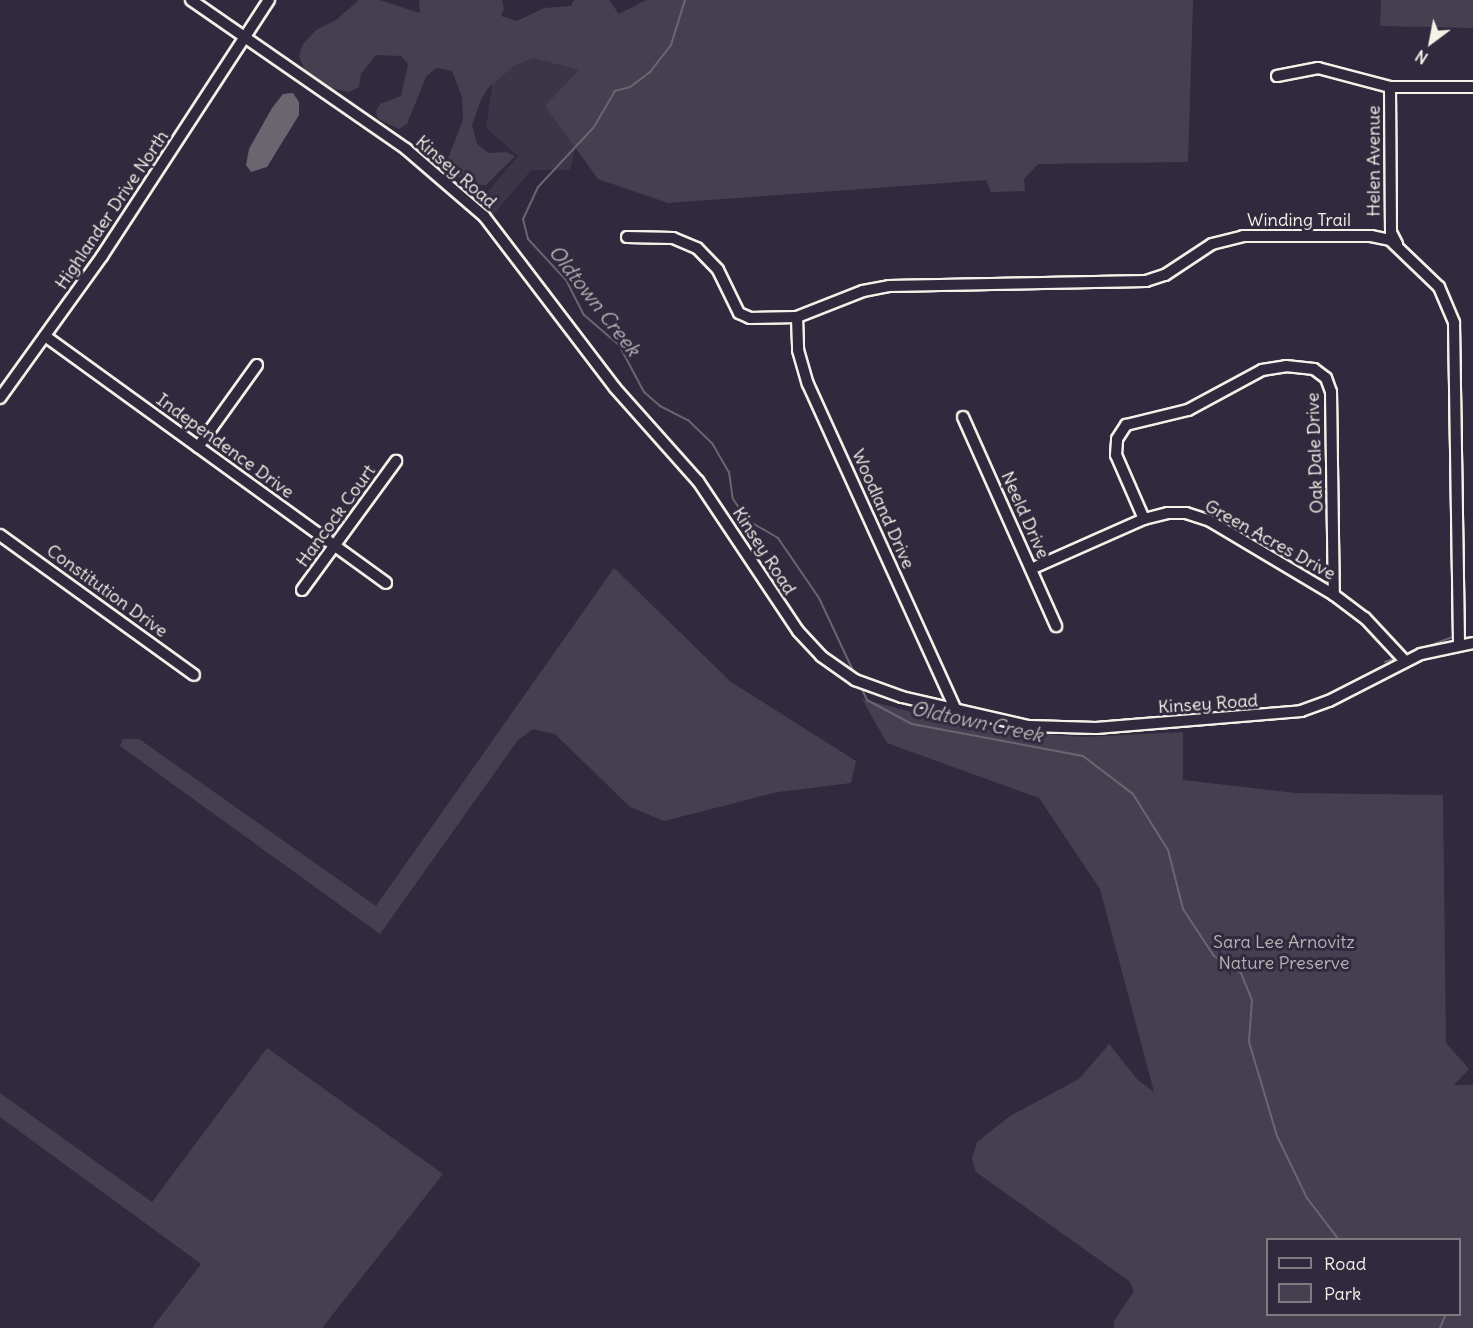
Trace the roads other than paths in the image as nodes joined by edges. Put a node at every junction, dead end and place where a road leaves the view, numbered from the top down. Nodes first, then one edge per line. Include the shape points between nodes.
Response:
1 (190, 0) edge
2 (269, 0) edge
3 (246, 38) junction
4 (1277, 76) dead end
5 (1390, 87) junction
6 (1473, 87) edge
7 (627, 237) dead end
8 (1397, 244) junction
9 (797, 317) junction
10 (45, 336) junction
11 (257, 365) dead end
12 (0, 398) edge
13 (963, 417) dead end
14 (198, 447) junction
15 (396, 461) dead end
16 (1144, 519) junction
17 (0, 535) edge
18 (335, 547) junction
19 (1031, 569) junction
20 (386, 583) dead end
21 (303, 590) dead end
22 (1334, 595) junction
23 (1056, 626) dead end
24 (1473, 643) edge
25 (1459, 644) junction
26 (1405, 661) junction
27 (194, 675) dead end
28 (956, 710) junction

1 - 3 street, Kinsey Road
2 - 3 street, Highlander Drive North
3 - 10 street, Highlander Drive North
3 - 28 street, Kinsey Road via 431,168 492,224 615,388 698,481 798,631 849,676 870,687
4 - 5 street via 1318,68
5 - 6 street, Helen Avenue
5 - 8 street, Helen Avenue via 1391,231
7 - 9 street via 673,238 697,248 718,270 737,310 746,318
8 - 9 street, Winding Trail via 1371,236 1243,236 1212,244 1146,282 889,286 863,291
8 - 25 street via 1439,287 1454,323
9 - 28 street, Woodland Drive via 798,350 808,384
10 - 12 street, Highlander Drive North
10 - 14 street, Independence Drive
11 - 14 street
13 - 19 street, Neeld Drive
14 - 18 street, Independence Drive
15 - 18 street, Hancock Court
16 - 19 street, Green Acres Drive
16 - 22 street, Green Acres Drive via 1168,513 1199,517
16 - 22 street, Oak Dale Drive via 1116,455 1117,439 1126,426 1188,410 1262,370 1286,366 1314,369 1326,378 1331,392
17 - 27 street, Constitution Drive
18 - 20 street, Independence Drive
18 - 21 street, Hancock Court
19 - 23 street, Neeld Drive
22 - 26 street, Green Acres Drive via 1365,618
24 - 25 street, Kinsey Road
25 - 26 street, Kinsey Road
26 - 28 street, Kinsey Road via 1329,701 1278,716 1071,729 1029,726

